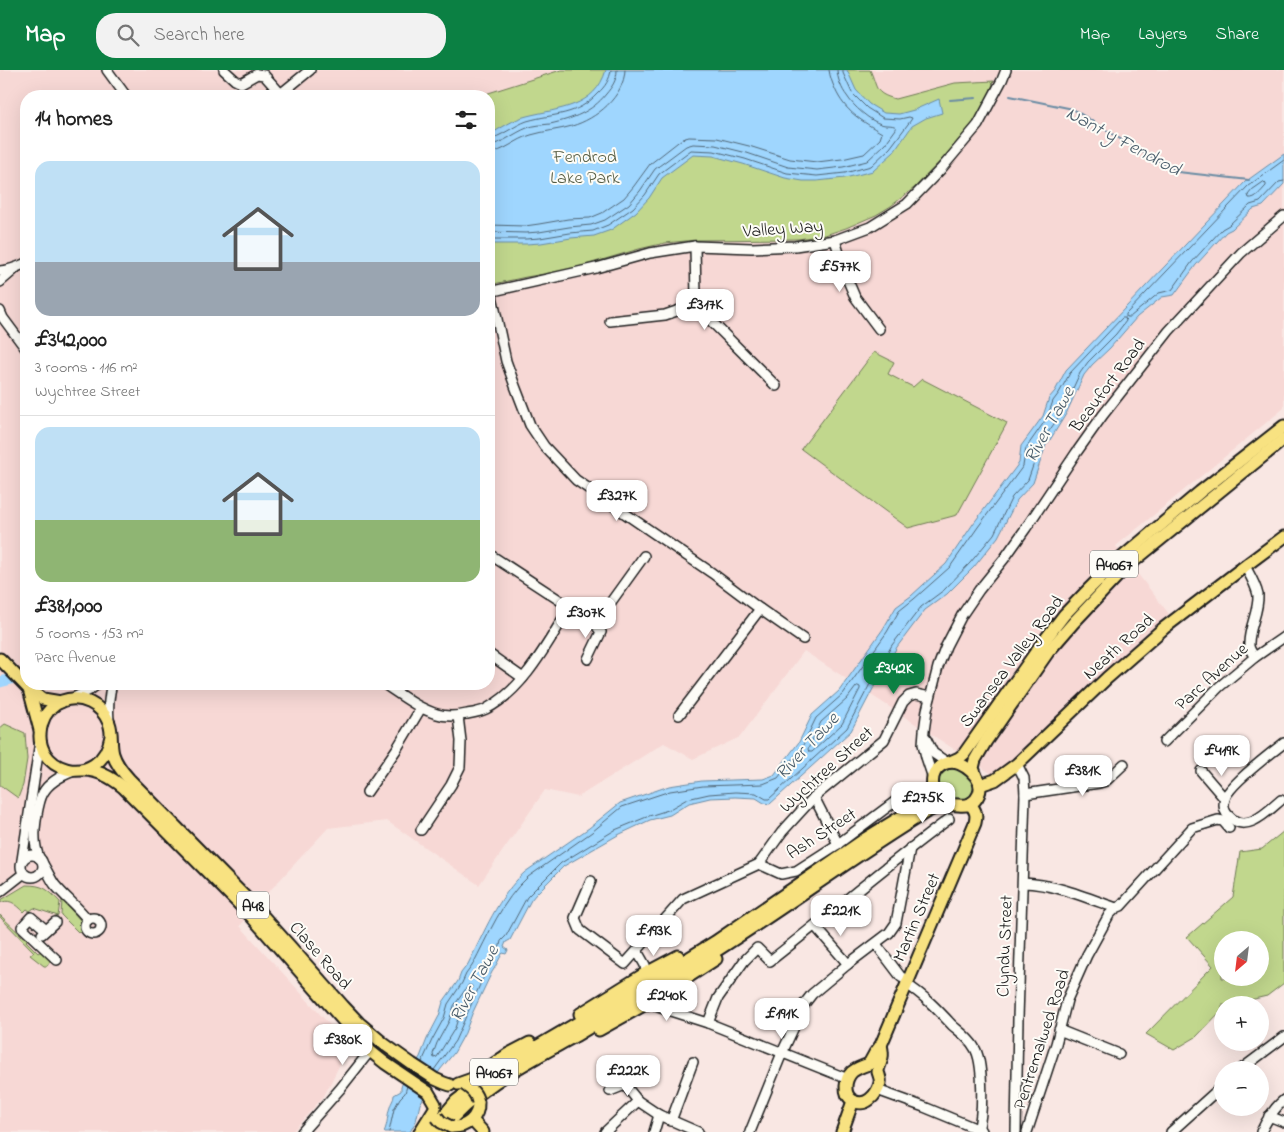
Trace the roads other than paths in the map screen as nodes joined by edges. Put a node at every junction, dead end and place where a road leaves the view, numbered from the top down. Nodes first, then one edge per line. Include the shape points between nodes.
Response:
1 (108, 70) edge
2 (224, 70) edge
3 (310, 70) edge
4 (1006, 70) edge
5 (122, 90) edge
6 (276, 90) edge
7 (286, 90) edge
8 (1284, 216) edge
9 (835, 240) junction
10 (695, 246) junction
11 (20, 266) edge
12 (17, 268) junction
13 (0, 271) edge
14 (0, 282) edge
15 (495, 291) edge
16 (700, 303) junction
17 (495, 314) edge
18 (1, 315) edge
19 (610, 321) dead end
20 (879, 329) dead end
21 (20, 341) edge
22 (776, 386) dead end
23 (1284, 426) edge
24 (1284, 439) edge
25 (1284, 537) edge
26 (644, 556) dead end
27 (495, 558) edge
28 (1245, 566) junction
29 (570, 607) junction
30 (760, 609) junction
31 (590, 617) junction
32 (1284, 637) edge
33 (803, 639) dead end
34 (1255, 657) junction
35 (495, 658) edge
36 (0, 659) edge
37 (588, 659) dead end
38 (523, 678) junction
39 (20, 680) edge
40 (28, 690) edge
41 (31, 690) edge
42 (90, 690) edge
43 (110, 690) edge
44 (394, 690) edge
45 (930, 697) junction
46 (65, 701) junction
47 (422, 708) junction
48 (458, 716) junction
49 (679, 716) dead end
50 (109, 723) junction
51 (924, 732) junction
52 (40, 736) junction
53 (111, 736) junction
54 (1164, 742) dead end
55 (1284, 743) edge
56 (949, 762) junction
57 (1017, 764) junction
58 (1124, 764) dead end
59 (79, 770) junction
60 (1201, 771) dead end
61 (933, 780) junction
62 (978, 781) junction
63 (367, 792) dead end
64 (1025, 794) junction
65 (814, 797) junction
66 (1225, 798) junction
67 (898, 800) dead end
68 (1280, 800) dead end
69 (953, 804) junction
70 (970, 804) junction
71 (949, 819) dead end
72 (1229, 828) dead end
73 (420, 830) dead end
74 (838, 844) junction
75 (910, 848) junction
76 (22, 860) junction
77 (41, 861) junction
78 (758, 864) junction
79 (23, 874) junction
80 (35, 877) junction
81 (591, 882) dead end
82 (53, 883) junction
83 (1023, 883) junction
84 (0, 892) edge
85 (1116, 908) junction
86 (88, 920) dead end
87 (55, 922) dead end
88 (815, 926) junction
89 (745, 927) junction
90 (46, 930) junction
91 (36, 940) junction
92 (876, 944) junction
93 (637, 950) junction
94 (57, 960) dead end
95 (848, 964) junction
96 (646, 973) junction
97 (907, 982) junction
98 (658, 1006) dead end
99 (708, 1023) junction
100 (1059, 1030) junction
101 (1284, 1037) edge
102 (370, 1051) junction
103 (782, 1053) junction
104 (1120, 1054) dead end
105 (1252, 1061) edge
106 (693, 1062) dead end
107 (874, 1068) junction
108 (848, 1079) junction
109 (633, 1080) dead end
110 (458, 1085) junction
111 (625, 1085) junction
112 (877, 1090) junction
113 (610, 1091) dead end
114 (1214, 1093) edge
115 (1284, 1100) edge
116 (638, 1101) junction
117 (853, 1101) junction
118 (478, 1104) junction
119 (435, 1110) junction
120 (659, 1115) junction
121 (1269, 1116) junction
122 (671, 1121) junction
123 (469, 1122) junction
124 (1284, 1122) edge
125 (448, 1130) edge
126 (981, 1131) edge
127 (302, 1132) edge
128 (420, 1132) edge
129 (430, 1132) edge
130 (483, 1132) edge
131 (605, 1132) edge
132 (654, 1132) edge
133 (698, 1132) edge
134 (750, 1132) edge
135 (842, 1132) edge
136 (1016, 1132) edge
137 (1027, 1132) edge
138 (1171, 1132) edge
139 (1261, 1132) edge

1 - 5 street
2 - 6 street via 241,83 257,74 264,75
3 - 7 street
4 - 9 street, Valley Way via 978,125 907,204 870,227
8 - 45 street, Beaufort Road via 1241,253 1169,331 1103,415 962,615 946,646
9 - 10 street, Valley Way via 752,248
9 - 20 street via 855,297
10 - 15 street, Valley Way via 650,253
10 - 16 street via 696,297
11 - 12 street
12 - 13 street
12 - 14 street
16 - 19 street via 665,315
16 - 22 street via 711,321
17 - 30 street via 517,393 530,425 544,446 576,480
18 - 21 street
23 - 56 main road, Swansea Valley Road / A4067 via 1112,566 1064,615 1041,644 964,754
24 - 62 main road, Swansea Valley Road / A4067 via 1124,569 1074,622 1048,652 986,741 973,768
25 - 28 main road, Neath Road
26 - 31 street via 603,613
27 - 29 street
28 - 34 street via 1258,596 1248,644
28 - 57 main road, Neath Road via 1164,628
29 - 31 street
29 - 38 street
30 - 33 street
30 - 49 street
31 - 37 street via 601,632
32 - 34 street, Parc Avenue
34 - 54 street, Parc Avenue via 1219,687
35 - 38 street
36 - 39 main road
38 - 48 street via 508,694 485,710
40 - 52 main road
41 - 46 main road via 43,699
42 - 46 street
43 - 50 street
44 - 47 street
45 - 51 street, Beaufort Road
45 - 65 street, Wychtree Street via 909,696 884,740
46 - 50 main road via 88,701 98,706
46 - 52 main road via 43,718
47 - 48 street via 438,715
47 - 63 street
48 - 73 street via 460,768
50 - 53 main road
51 - 56 street via 933,754
51 - 61 street, Beaufort Road via 923,744
52 - 59 main road via 44,752 52,762 62,768
52 - 76 street
53 - 59 main road via 105,755 98,762
53 - 110 main road, Clase Road / A48 via 112,750 121,770 253,905 354,1017 412,1064 444,1083
55 - 66 street via 1251,769
56 - 61 main road via 938,768
56 - 62 main road via 959,764
57 - 62 main road, Neath Road via 995,780
57 - 64 street, Clyndu Street via 1024,778
58 - 64 street via 1100,783
59 - 77 street via 57,778 43,792 35,839
59 - 102 main road, Clase Road / A48 via 92,770 114,779 141,804 252,917
60 - 66 street
61 - 69 main road via 936,790
61 - 89 main road, A4067 via 932,792 922,804 865,839
62 - 70 main road via 980,790
64 - 83 street, Clyndu Street
65 - 74 street
65 - 78 street, Wychtree Street
66 - 68 street via 1224,810 1229,817 1244,824 1255,820
67 - 74 street, Ash Street
69 - 70 main road
69 - 89 main road, A4067 via 929,811
70 - 97 main road, Martin Street via 976,811 975,824
71 - 75 street
72 - 85 street, Pentremalwed Road via 1218,820 1192,828
74 - 78 street, Ash Street via 796,871 781,874
75 - 88 street
75 - 92 street via 896,923
76 - 77 street via 28,855
76 - 79 street
77 - 80 street via 42,870
77 - 82 street
78 - 93 street, Wychtree Street via 683,899
79 - 80 street
79 - 84 street
80 - 82 street
81 - 93 street, Wychtree Street via 575,918 580,930 625,964
82 - 86 street
83 - 85 street via 1060,888
83 - 136 street, Clyndu Street
85 - 100 street, Pentremalwed Road via 1087,955 1067,1000
87 - 90 street
88 - 95 street
88 - 99 street via 770,961 757,948 718,998
89 - 96 main road
89 - 118 main road via 738,942 700,970 492,1092
89 - 125 main road, A4067 via 600,1021 501,1078 462,1108
89 - 129 main road, A4067 via 495,1072 456,1101
90 - 91 street
90 - 91 street via 31,917 28,919 22,927
91 - 94 street
92 - 95 street
92 - 97 street
93 - 96 street
95 - 103 street via 805,1003
96 - 110 main road
97 - 107 main road, Martin Street via 875,1053
97 - 126 street via 974,1046 980,1063
98 - 99 street
99 - 103 street
100 - 104 street
100 - 137 street, Pentremalwed Road
101 - 105 street
102 - 119 main road, Clase Road / A48 via 428,1092
102 - 127 street
103 - 108 street
103 - 134 street
106 - 122 street
107 - 108 main road via 861,1066
107 - 112 main road via 880,1077
108 - 117 main road via 847,1093
109 - 111 street
110 - 118 main road, bridge via 472,1090
110 - 119 main road via 443,1089 438,1095
111 - 113 street
111 - 116 street
112 - 117 main road via 866,1102
112 - 126 street
114 - 138 street
115 - 121 street
116 - 120 street
116 - 131 street
117 - 135 main road
118 - 123 main road via 477,1114
119 - 125 main road, bridge
119 - 128 main road
120 - 122 street
120 - 132 street
121 - 124 street
121 - 139 street
122 - 133 street
123 - 125 main road
123 - 130 main road

